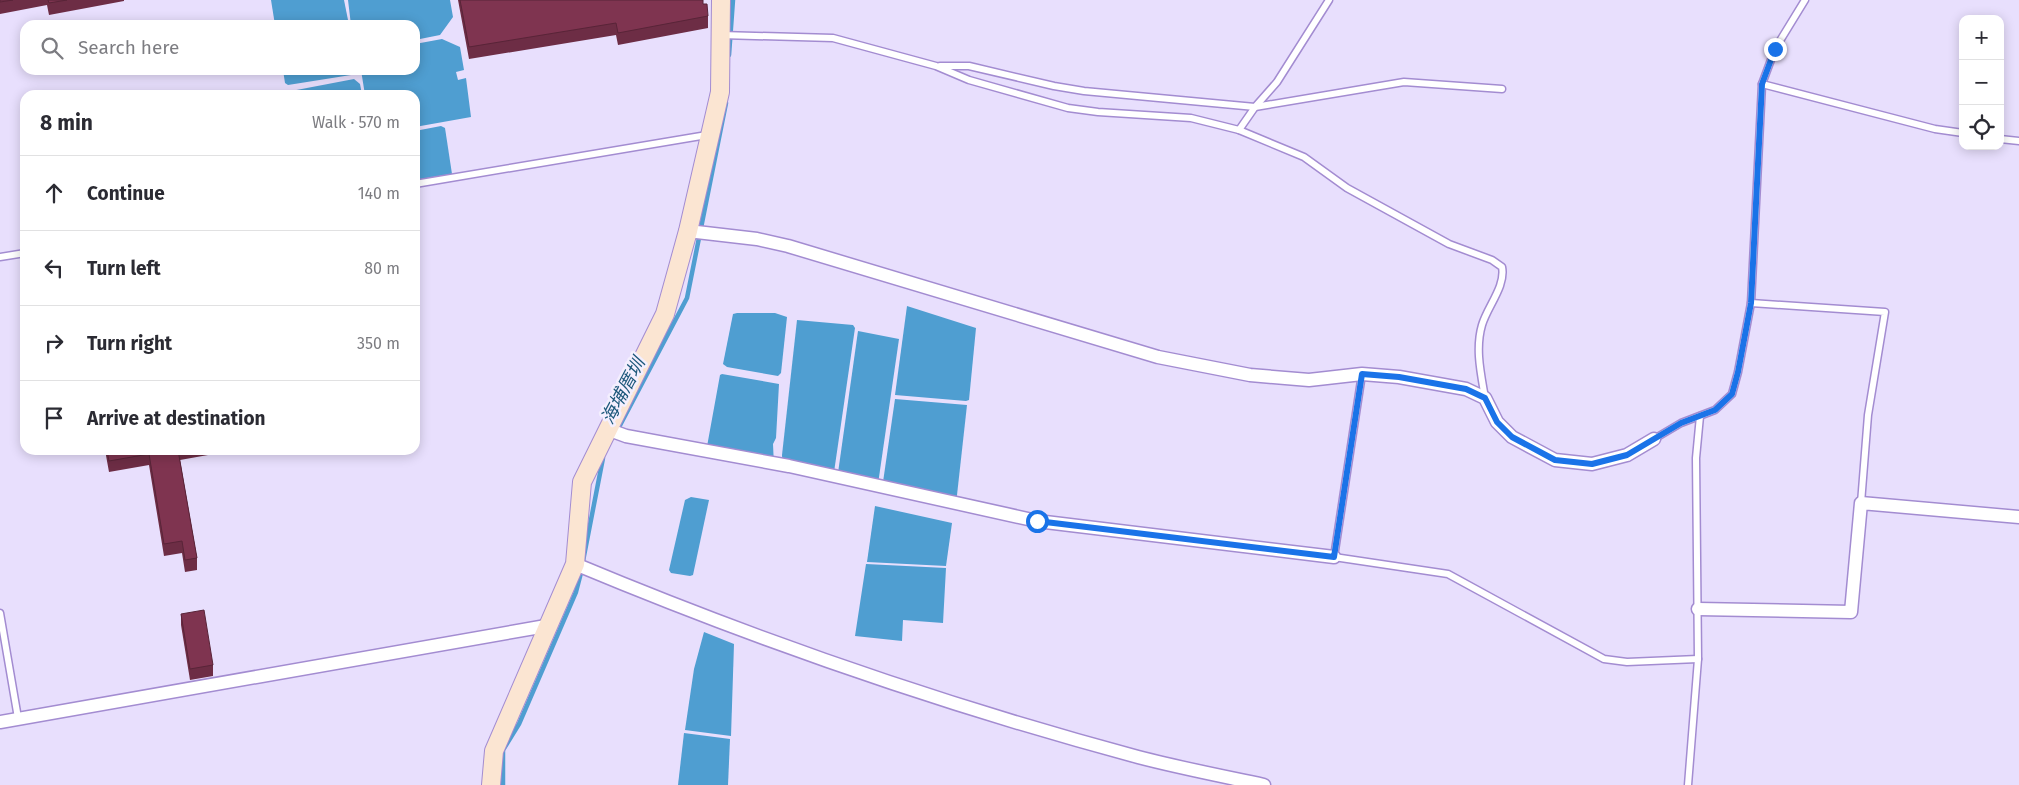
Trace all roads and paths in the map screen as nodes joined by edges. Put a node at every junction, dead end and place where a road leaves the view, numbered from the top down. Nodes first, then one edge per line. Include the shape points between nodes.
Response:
1 (722, 0) edge
2 (1329, 0) edge
3 (1806, 0) edge
4 (720, 35) junction
5 (936, 66) junction
6 (1762, 84) junction
7 (1502, 88) dead end
8 (1255, 107) junction
9 (1239, 130) junction
10 (1959, 133) edge
11 (712, 134) junction
12 (2004, 139) edge
13 (2019, 141) edge
14 (420, 183) edge
15 (688, 231) junction
16 (20, 254) edge
17 (0, 257) edge
18 (1751, 303) junction
19 (1362, 374) junction
20 (1485, 398) junction
21 (1700, 416) junction
22 (607, 429) junction
23 (1654, 439) joint
24 (1862, 502) junction
25 (2019, 517) edge
26 (1334, 557) junction
27 (574, 564) junction
28 (1698, 609) junction
29 (0, 613) edge
30 (546, 626) junction
31 (1698, 660) junction
32 (18, 718) junction
33 (0, 722) edge
34 (494, 784) edge
35 (1264, 785) edge
36 (1688, 785) edge

1 - 4 street
2 - 8 lane via 1277,82
3 - 6 lane via 1775,49
4 - 5 lane via 833,38
4 - 11 street via 720,92
5 - 8 lane via 969,66 1084,91
5 - 9 lane via 969,80 1068,108 1190,118
6 - 10 lane via 1935,130
6 - 18 lane
7 - 8 lane via 1404,82
8 - 9 lane
9 - 20 lane via 1304,157 1347,188 1449,244 1502,266 1501,281 1481,325 1478,355
11 - 14 lane
11 - 15 street
12 - 13 lane
15 - 19 street via 757,238 788,246 1158,357 1250,374 1309,380
15 - 22 street via 665,314
16 - 17 lane
18 - 21 lane via 1732,394 1715,410
18 - 24 lane via 1885,312 1868,414
19 - 20 street via 1439,383 1466,389
19 - 26 lane
20 - 23 street via 1497,422 1512,437 1555,460 1592,464 1627,455
21 - 23 lane
21 - 28 lane via 1696,458
22 - 26 street via 626,436 789,466 1037,521
22 - 27 street via 582,482
24 - 25 street
24 - 28 street via 1851,612
26 - 31 lane via 1448,574 1604,659 1627,662
27 - 30 street
27 - 35 street via 794,648 946,700 1140,758
28 - 31 lane
29 - 32 lane
30 - 32 street
30 - 34 street via 494,751
31 - 36 lane
32 - 33 street

